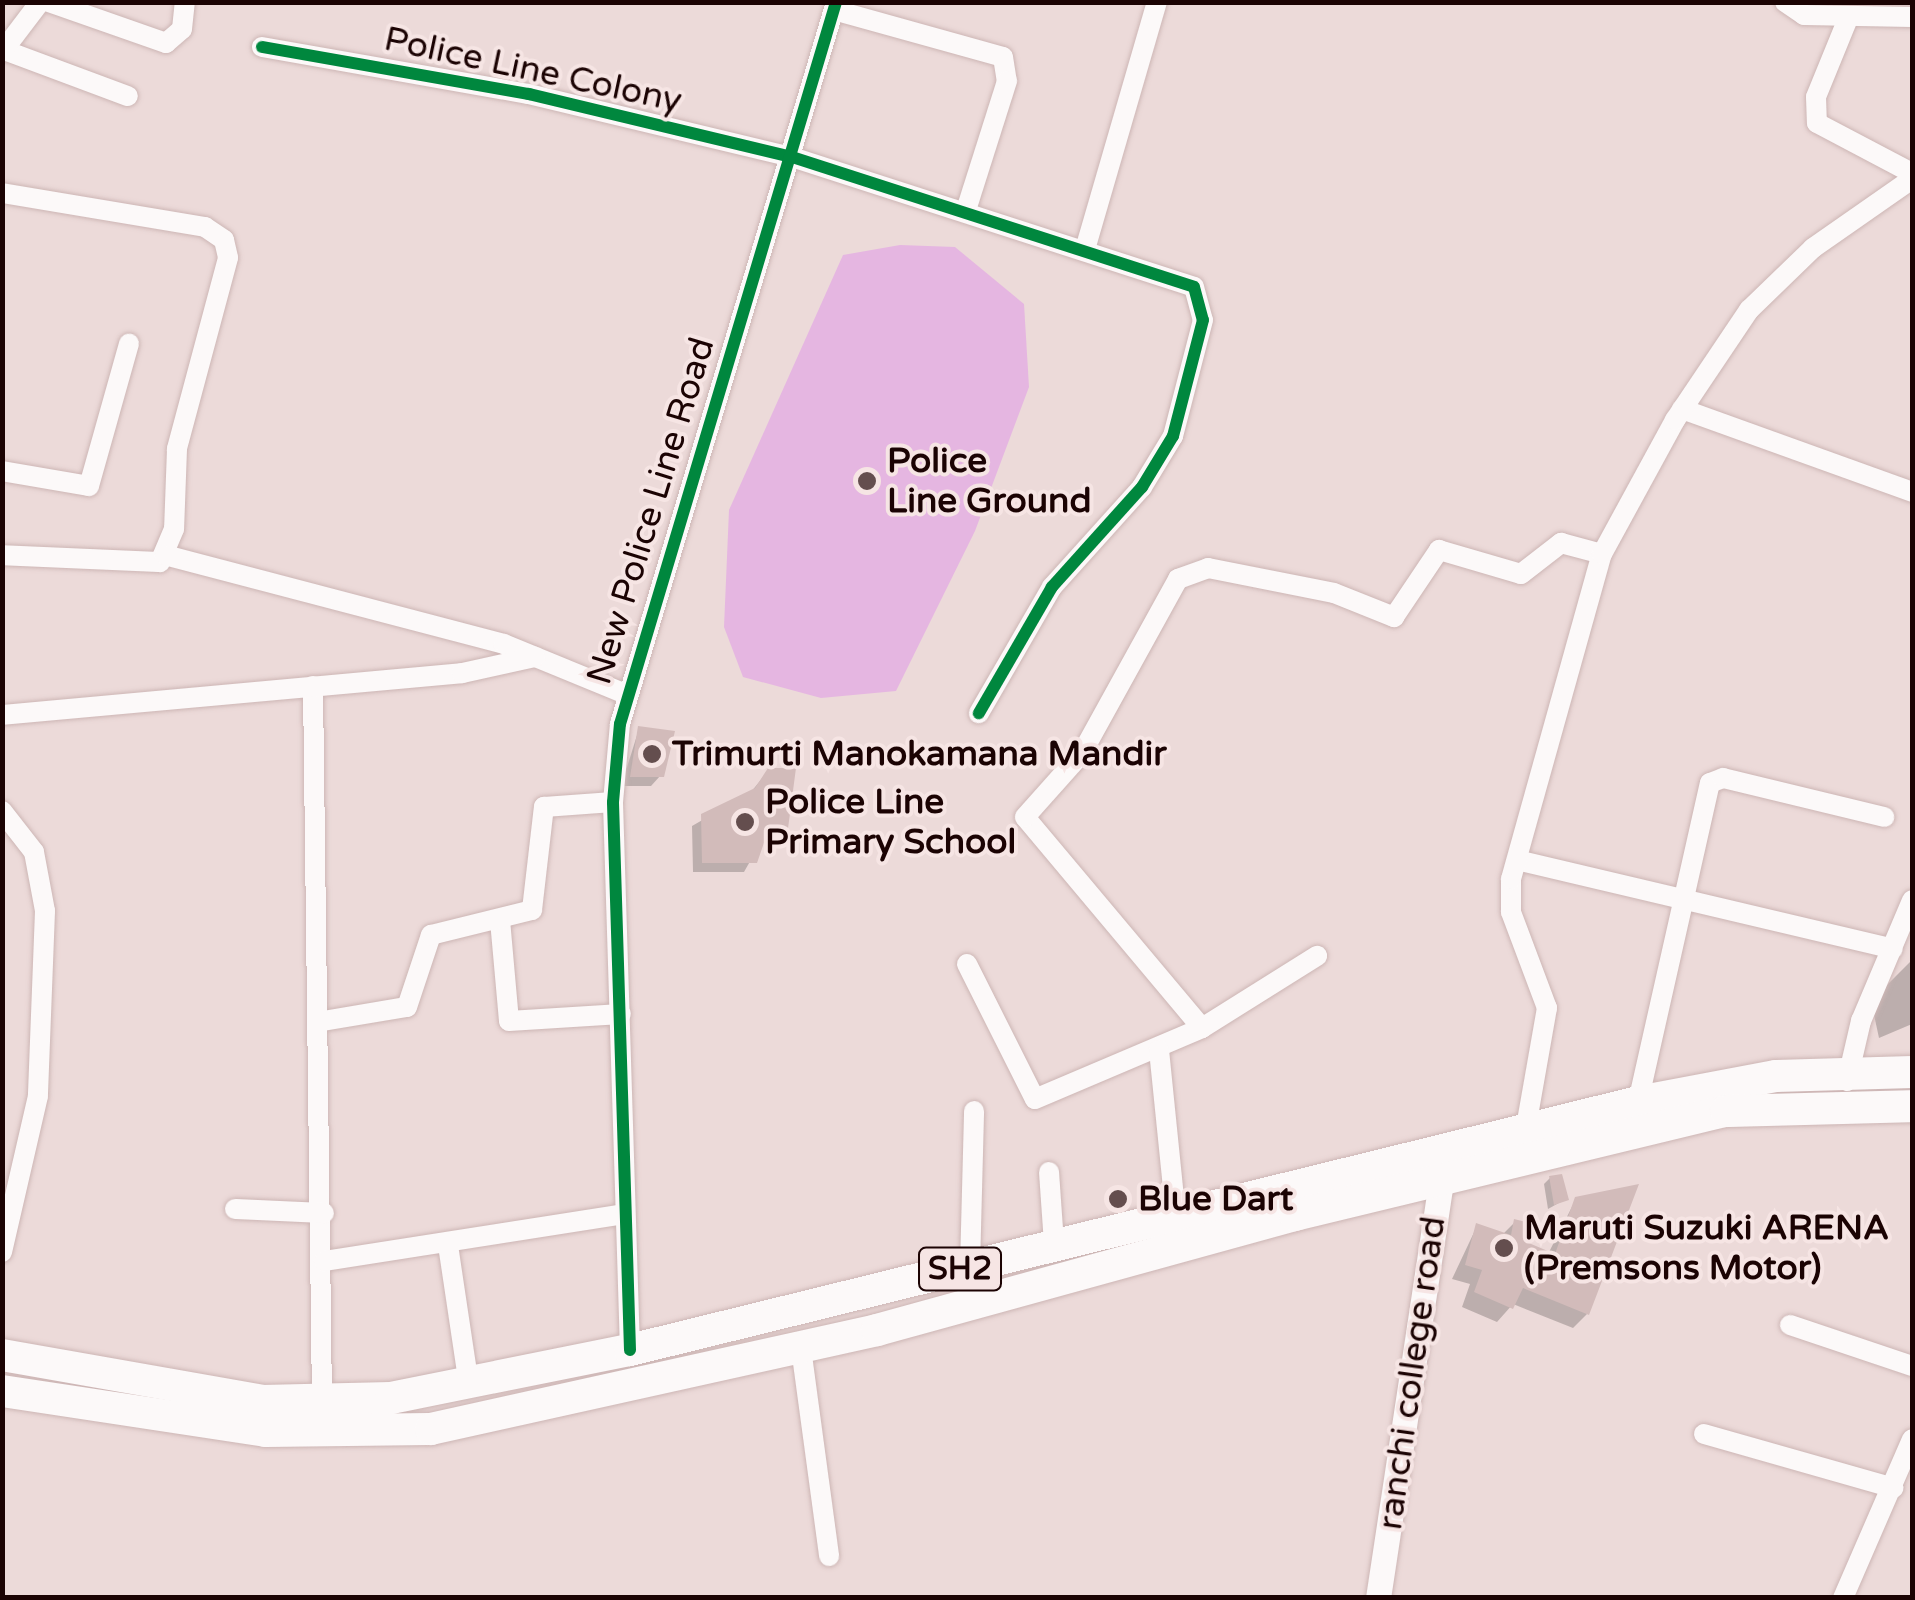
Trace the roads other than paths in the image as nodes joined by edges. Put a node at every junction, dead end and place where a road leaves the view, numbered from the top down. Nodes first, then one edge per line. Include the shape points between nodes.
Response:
1 (40, 2) edge
2 (49, 2) edge
3 (185, 2) edge
4 (1157, 2) edge
5 (1785, 2) edge
6 (835, 6) edge
7 (1849, 16) junction
8 (1912, 17) edge
9 (262, 46) dead end
10 (3, 51) edge
11 (128, 96) dead end
12 (792, 157) junction
13 (1912, 176) edge
14 (2, 192) edge
15 (966, 210) junction
16 (1086, 246) junction
17 (129, 344) dead end
18 (1682, 409) junction
19 (2, 471) edge
20 (1912, 492) edge
21 (1602, 554) junction
22 (2, 555) edge
23 (165, 556) junction
24 (535, 656) junction
25 (313, 686) junction
26 (626, 694) junction
27 (978, 713) dead end
28 (2, 715) edge
29 (613, 802) junction
30 (2, 812) edge
31 (1884, 817) dead end
32 (1517, 860) junction
33 (1681, 900) junction
34 (1912, 900) edge
35 (500, 920) junction
36 (1893, 949) junction
37 (1317, 956) dead end
38 (966, 964) dead end
39 (621, 1014) junction
40 (324, 1021) junction
41 (1202, 1028) junction
42 (1159, 1050) junction
43 (1912, 1072) edge
44 (1847, 1088) junction
45 (1638, 1102) junction
46 (1912, 1106) edge
47 (974, 1111) dead end
48 (1526, 1126) junction
49 (1442, 1163) junction
50 (1049, 1172) dead end
51 (235, 1209) dead end
52 (324, 1213) junction
53 (622, 1214) junction
54 (1178, 1230) junction
55 (1054, 1244) junction
56 (448, 1245) junction
57 (2, 1252) edge
58 (324, 1261) junction
59 (970, 1267) junction
60 (1790, 1325) dead end
61 (800, 1348) junction
62 (630, 1350) junction
63 (2, 1356) edge
64 (1912, 1366) edge
65 (469, 1385) junction
66 (2, 1392) edge
67 (322, 1403) junction
68 (1704, 1434) dead end
69 (1912, 1440) edge
70 (1893, 1488) junction
71 (829, 1556) dead end
72 (1378, 1598) edge
73 (1843, 1598) edge

1 - 10 street
2 - 3 street via 166,43 182,29
4 - 16 street
5 - 7 street via 1804,14
6 - 12 street, New Police Line Road
6 - 15 street via 1003,57 1007,82
7 - 8 street
7 - 13 street via 1816,97 1816,123
9 - 12 street, Police Line Colony via 529,94
10 - 11 street
12 - 15 street, Police Line Colony
12 - 26 street, New Police Line Road
13 - 18 street via 1779,276
14 - 23 street via 205,228 228,246 177,449
15 - 16 street, Police Line Colony
16 - 27 street, Police Line Colony via 1194,287 1203,320 1185,400 1160,462 1052,587
17 - 19 street via 89,486
18 - 20 street
18 - 21 street
21 - 32 street
21 - 41 street via 1561,543 1522,574 1439,550 1394,617 1334,593 1208,568 1178,580 1082,753 1025,817
22 - 23 street via 142,568
23 - 24 street
24 - 25 street via 496,669
24 - 26 street
25 - 28 street
25 - 40 street
26 - 29 street, New Police Line Road
29 - 35 street via 544,807 532,910
29 - 39 street, New Police Line Road
30 - 57 street via 34,852 44,928 38,1096
31 - 33 street via 1716,779
32 - 33 street
32 - 48 street via 1510,912 1547,1008 1538,1097
33 - 36 street
33 - 45 street
34 - 36 street
35 - 39 street via 509,1022
35 - 40 street via 432,936 407,1007
36 - 44 street
37 - 41 street
38 - 42 street via 1036,1099
39 - 53 street, New Police Line Road
40 - 52 street
41 - 42 street
42 - 54 street
43 - 44 main road, SH2
44 - 45 main road, SH2
44 - 46 main road, SH2
44 - 49 main road, SH2
45 - 48 main road, SH2
47 - 59 street
48 - 49 main road, SH2
49 - 54 main road, SH2
49 - 72 street, ranchi college road via 1416,1297
50 - 55 street
51 - 52 street
52 - 58 street
53 - 56 street
53 - 62 street, New Police Line Road
54 - 55 main road, SH2
54 - 61 main road, SH2
55 - 59 main road, SH2
56 - 58 street
56 - 65 street
58 - 67 street
59 - 62 main road, SH2
60 - 64 street
61 - 66 main road, SH2 via 536,1411 377,1433 266,1430
61 - 71 street
62 - 65 main road, SH2
63 - 67 main road, SH2 via 262,1401
65 - 67 main road, SH2
68 - 70 street
69 - 70 street
70 - 73 street

